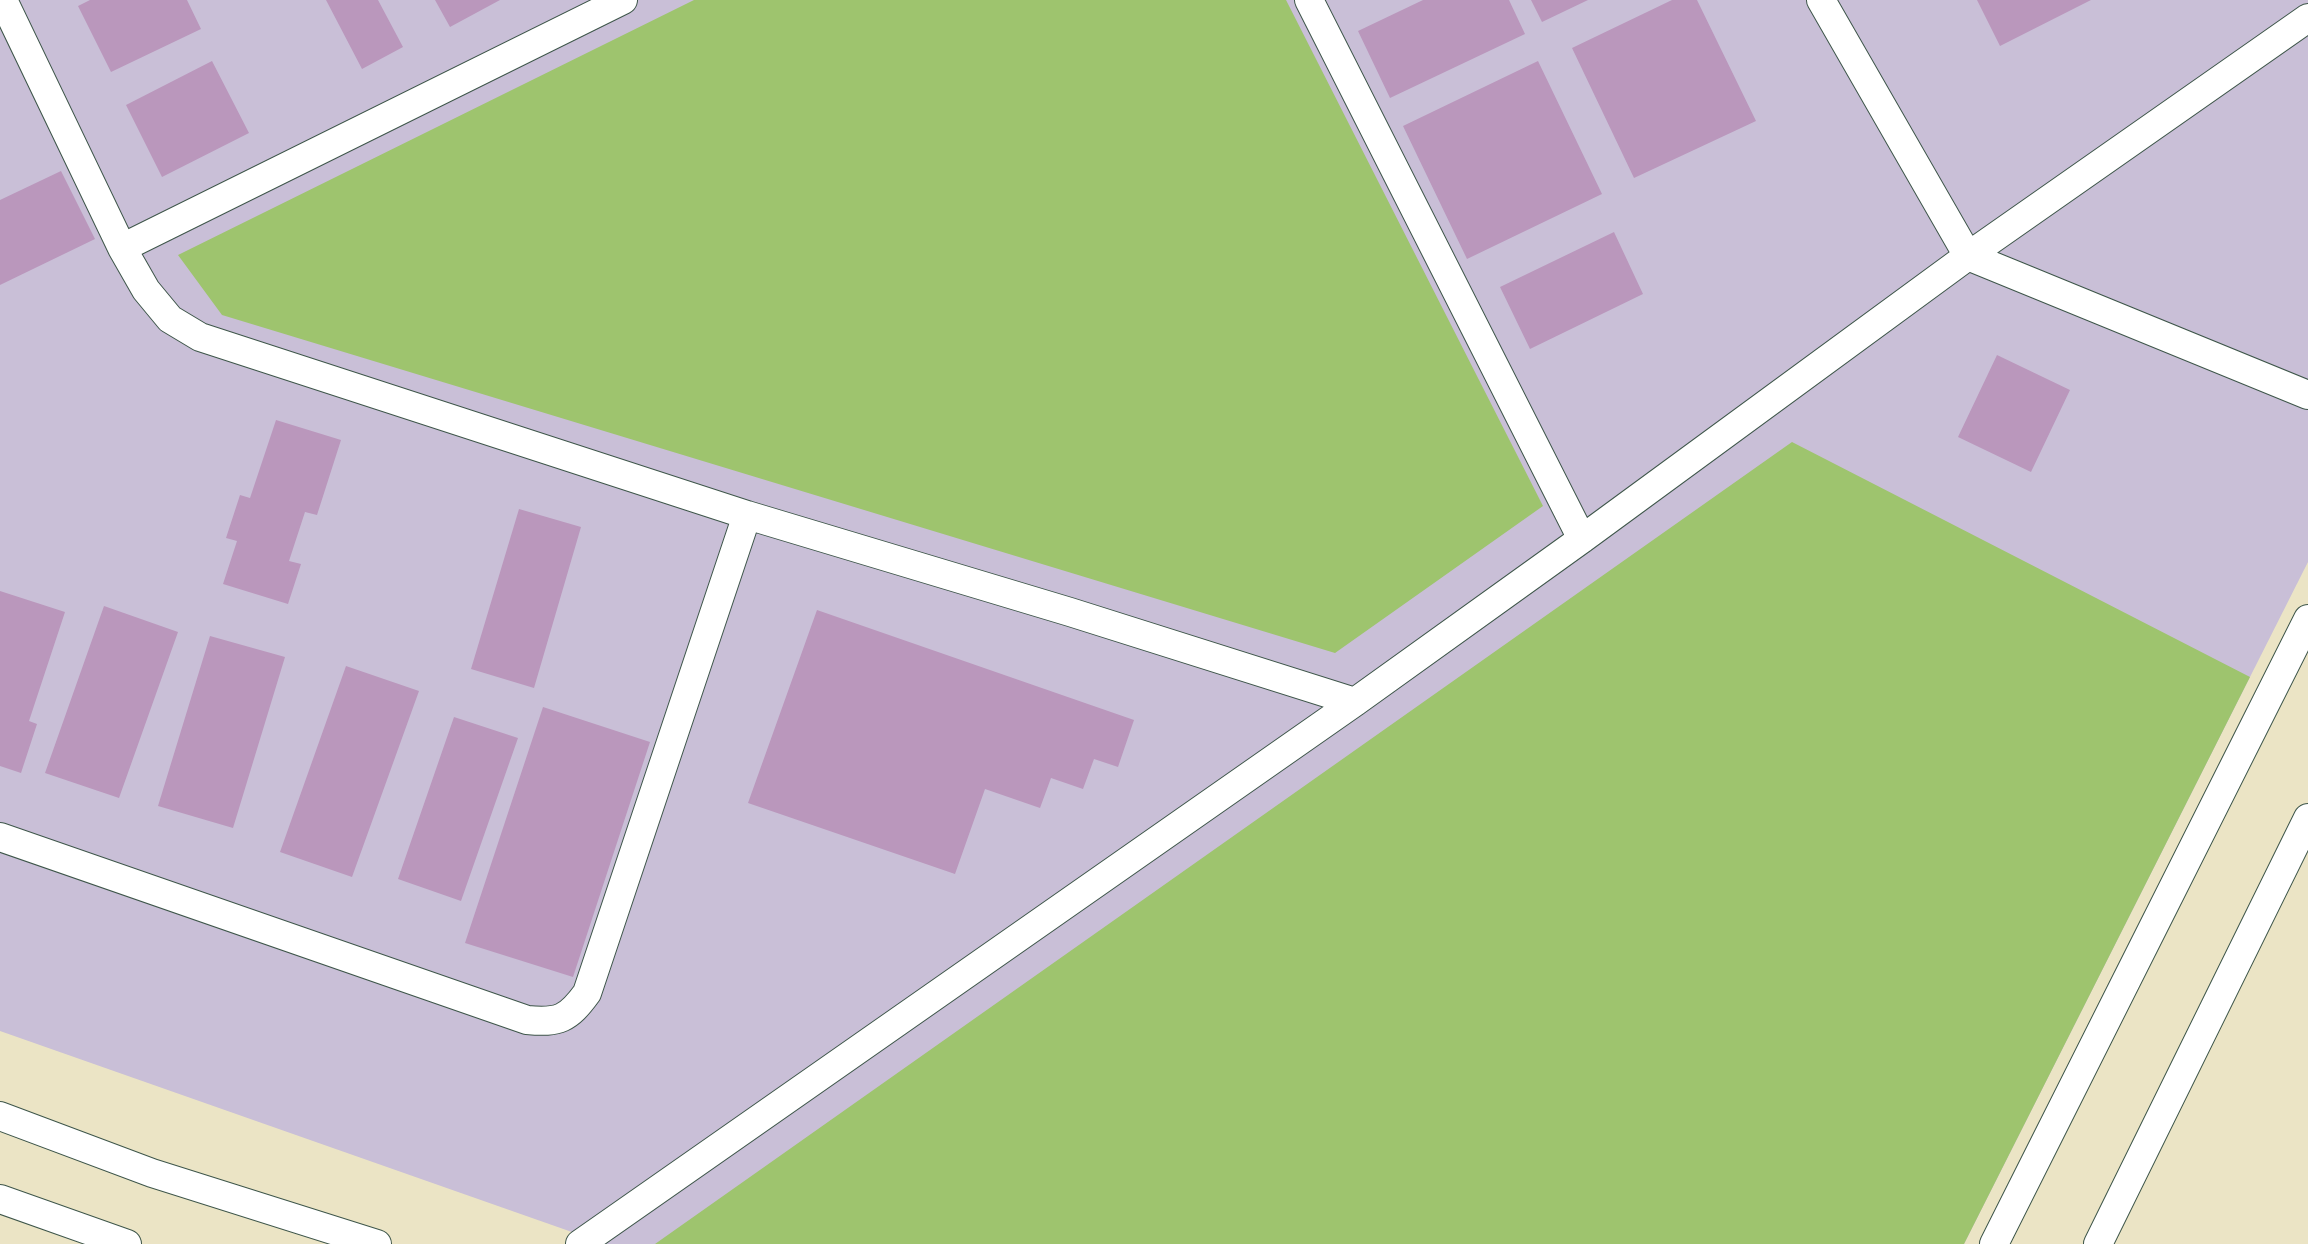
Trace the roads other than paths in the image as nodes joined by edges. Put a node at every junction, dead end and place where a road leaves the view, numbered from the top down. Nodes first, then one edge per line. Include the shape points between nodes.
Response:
1 (3, 0) edge
2 (622, 0) edge
3 (1309, 0) edge
4 (1821, 0) edge
5 (2308, 18) edge
6 (122, 248) junction
7 (1968, 256) junction
8 (2308, 394) edge
9 (747, 515) junction
10 (1582, 538) junction
11 (2308, 619) edge
12 (1355, 702) junction
13 (2308, 818) edge
14 (0, 837) edge
15 (0, 1116) edge
16 (0, 1199) edge
17 (127, 1244) edge
18 (377, 1244) edge
19 (580, 1244) edge
20 (1994, 1244) edge
21 (2098, 1244) edge

1 - 6 street
2 - 6 street
3 - 10 street
4 - 7 street
5 - 7 street
6 - 9 street via 146,290 170,318 200,337
7 - 8 street
7 - 10 street
9 - 12 street
9 - 14 street via 588,993 563,1019 546,1022 527,1020
10 - 12 street
11 - 20 street
12 - 19 street
13 - 21 street
15 - 18 street via 152,1173
16 - 17 street

